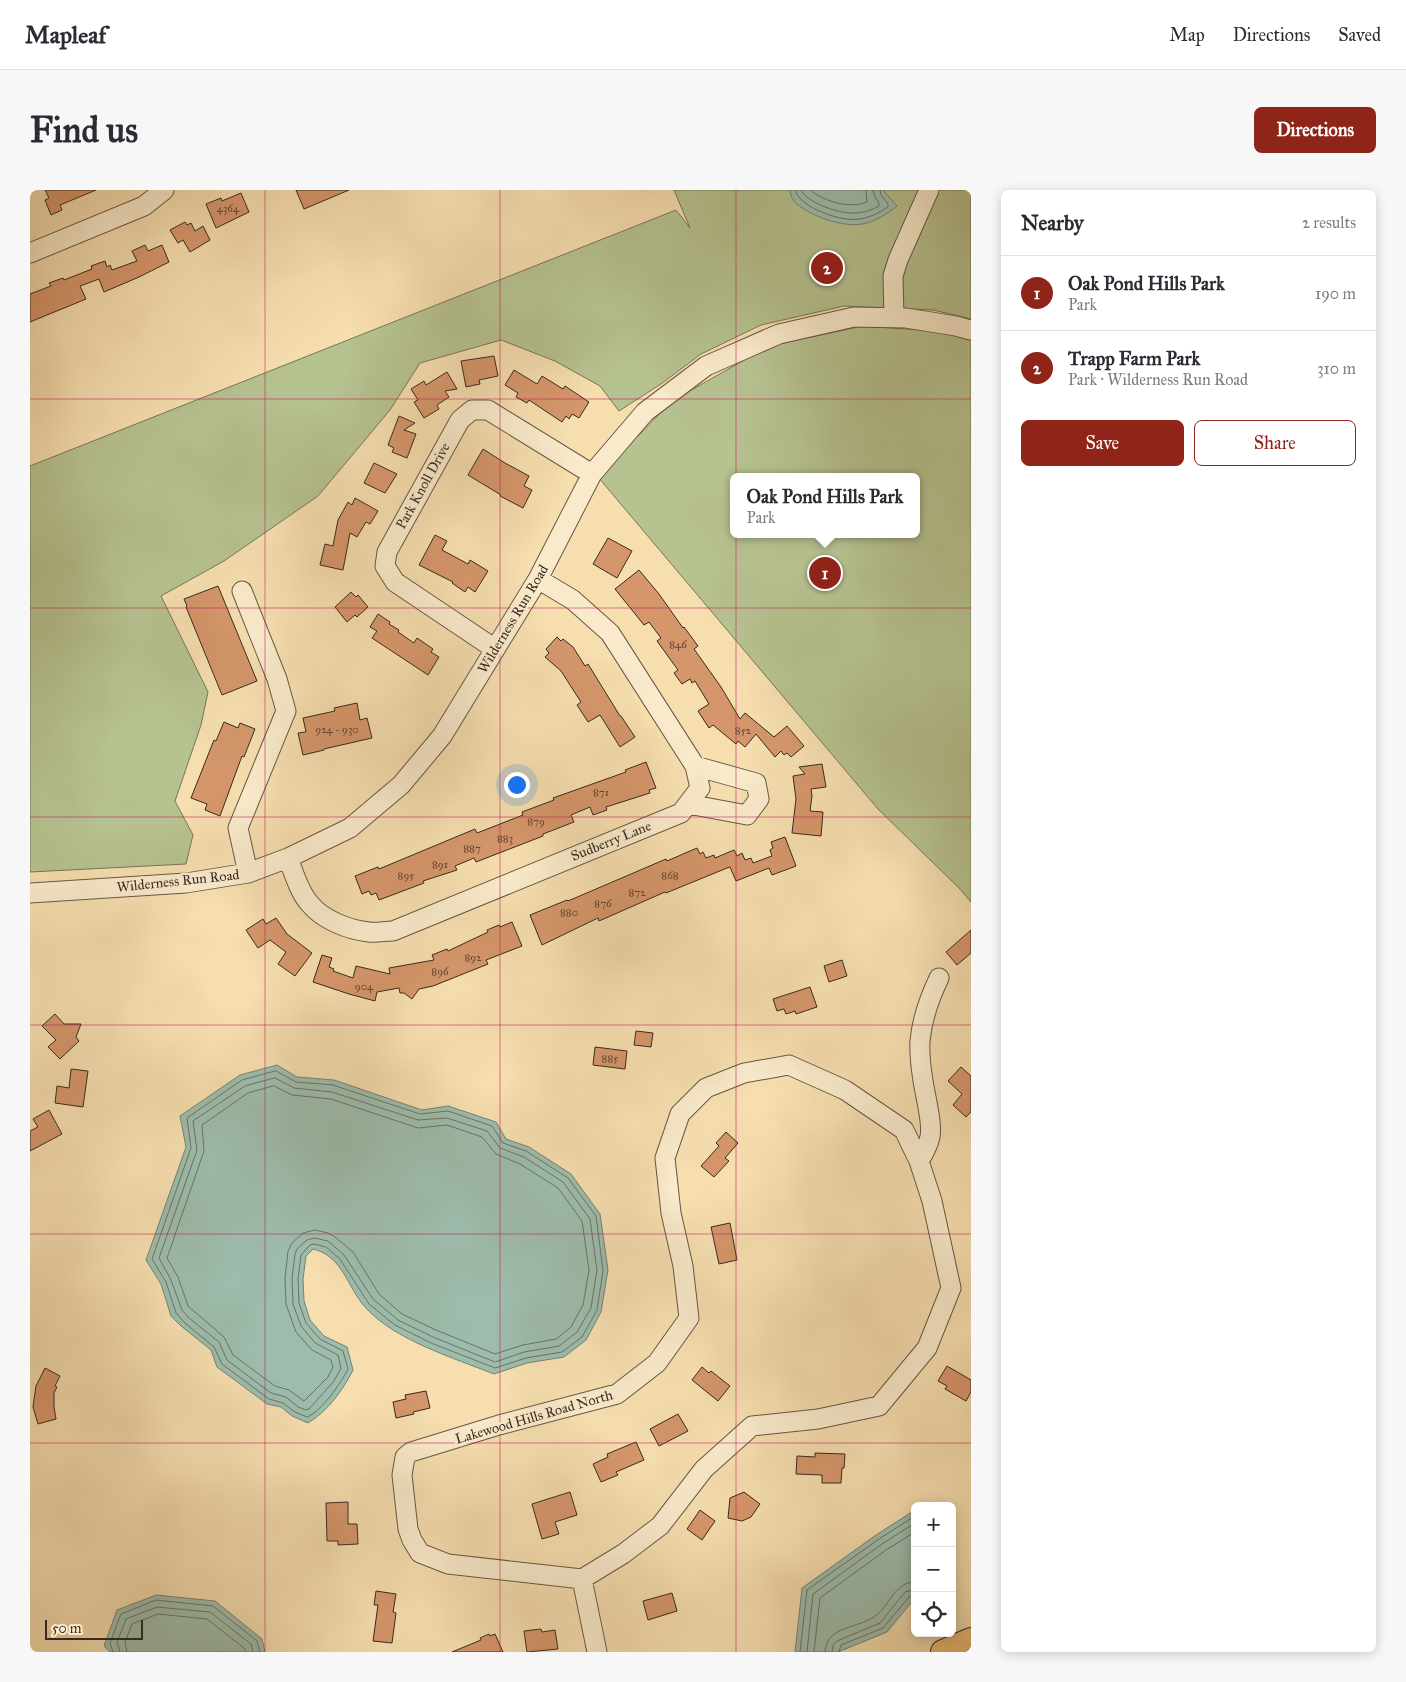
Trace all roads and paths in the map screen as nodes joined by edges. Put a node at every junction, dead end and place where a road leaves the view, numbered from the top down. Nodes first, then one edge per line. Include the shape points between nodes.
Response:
1 (164, 190) edge
2 (929, 190) edge
3 (30, 253) edge
4 (894, 318) junction
5 (971, 330) edge
6 (592, 474) junction
7 (538, 580) junction
8 (242, 592) dead end
9 (495, 649) junction
10 (695, 766) junction
11 (688, 804) junction
12 (288, 858) junction
13 (248, 873) junction
14 (30, 893) edge
15 (939, 978) dead end
16 (919, 1161) junction
17 (582, 1579) junction
18 (971, 1640) edge
19 (597, 1652) edge
20 (942, 1652) edge

1 - 3 street via 144,206
2 - 4 street via 893,276
4 - 5 street, Wilderness Run Road
4 - 6 street, Wilderness Run Road via 854,317 779,334 706,366 645,412
6 - 7 street, Wilderness Run Road
6 - 9 street, Park Knoll Drive via 488,410 472,410 455,428 387,552 384,566 395,582
7 - 9 street, Wilderness Run Road
7 - 10 street, Sudberry Lane via 573,600 610,633
8 - 13 street via 277,679 286,711 238,828
9 - 12 street, Wilderness Run Road via 442,736 401,785 350,828
10 - 11 street, Sudberry Lane via 700,788
10 - 11 street via 756,783 758,799 747,815
11 - 12 street, Sudberry Lane via 681,813 393,930 357,930 318,913 308,903
12 - 13 street, Wilderness Run Road
13 - 14 street, Wilderness Run Road via 186,883
15 - 16 street via 928,1000 921,1034 930,1136
16 - 17 street via 932,1201 951,1288 927,1348 879,1406 818,1419 752,1426 704,1469 660,1526
16 - 17 street, Lakewood Hills Road North via 904,1130 845,1090 789,1065 744,1073 706,1088 680,1114 665,1158 689,1318 658,1364 617,1394 411,1452 405,1457 402,1475 408,1529 420,1553 448,1564
17 - 19 street
18 - 20 main road

